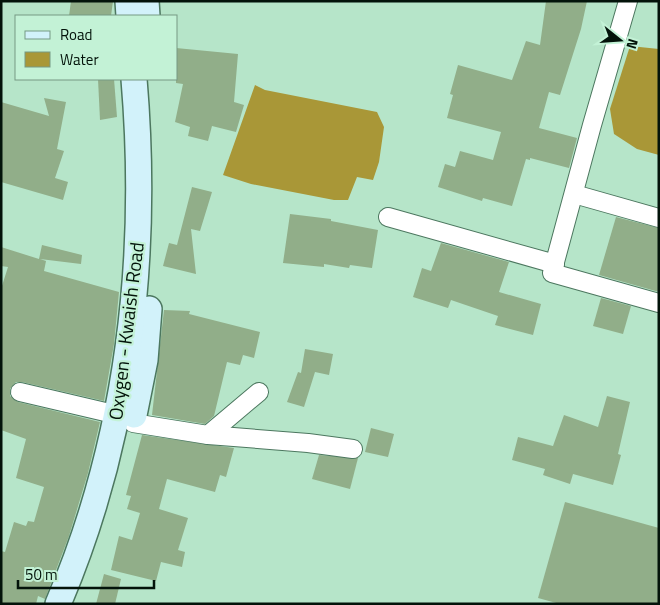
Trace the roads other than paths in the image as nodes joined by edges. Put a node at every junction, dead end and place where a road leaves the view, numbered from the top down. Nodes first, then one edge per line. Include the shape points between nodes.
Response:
1 (128, 1) edge
2 (146, 1) edge
3 (628, 1) edge
4 (129, 15) edge
5 (147, 15) edge
6 (134, 80) edge
7 (151, 80) edge
8 (574, 194) junction
9 (388, 217) dead end
10 (659, 218) edge
11 (555, 264) junction
12 (659, 303) edge
13 (20, 392) dead end
14 (259, 392) dead end
15 (125, 419) junction
16 (208, 434) junction
17 (353, 449) dead end
18 (58, 604) edge
19 (75, 604) edge

1 - 4 main road
2 - 5 main road
3 - 8 street
6 - 15 main road, Oxygen - Kwaish Road via 139,141 138,265
7 - 15 main road, Oxygen - Kwaish Road via 154,234 145,360
8 - 10 street
8 - 11 street
9 - 11 street
11 - 12 street via 552,273
13 - 15 street
14 - 16 street
15 - 16 street
15 - 18 main road, Oxygen - Kwaish Road
15 - 19 main road, Oxygen - Kwaish Road via 97,548
16 - 17 street

